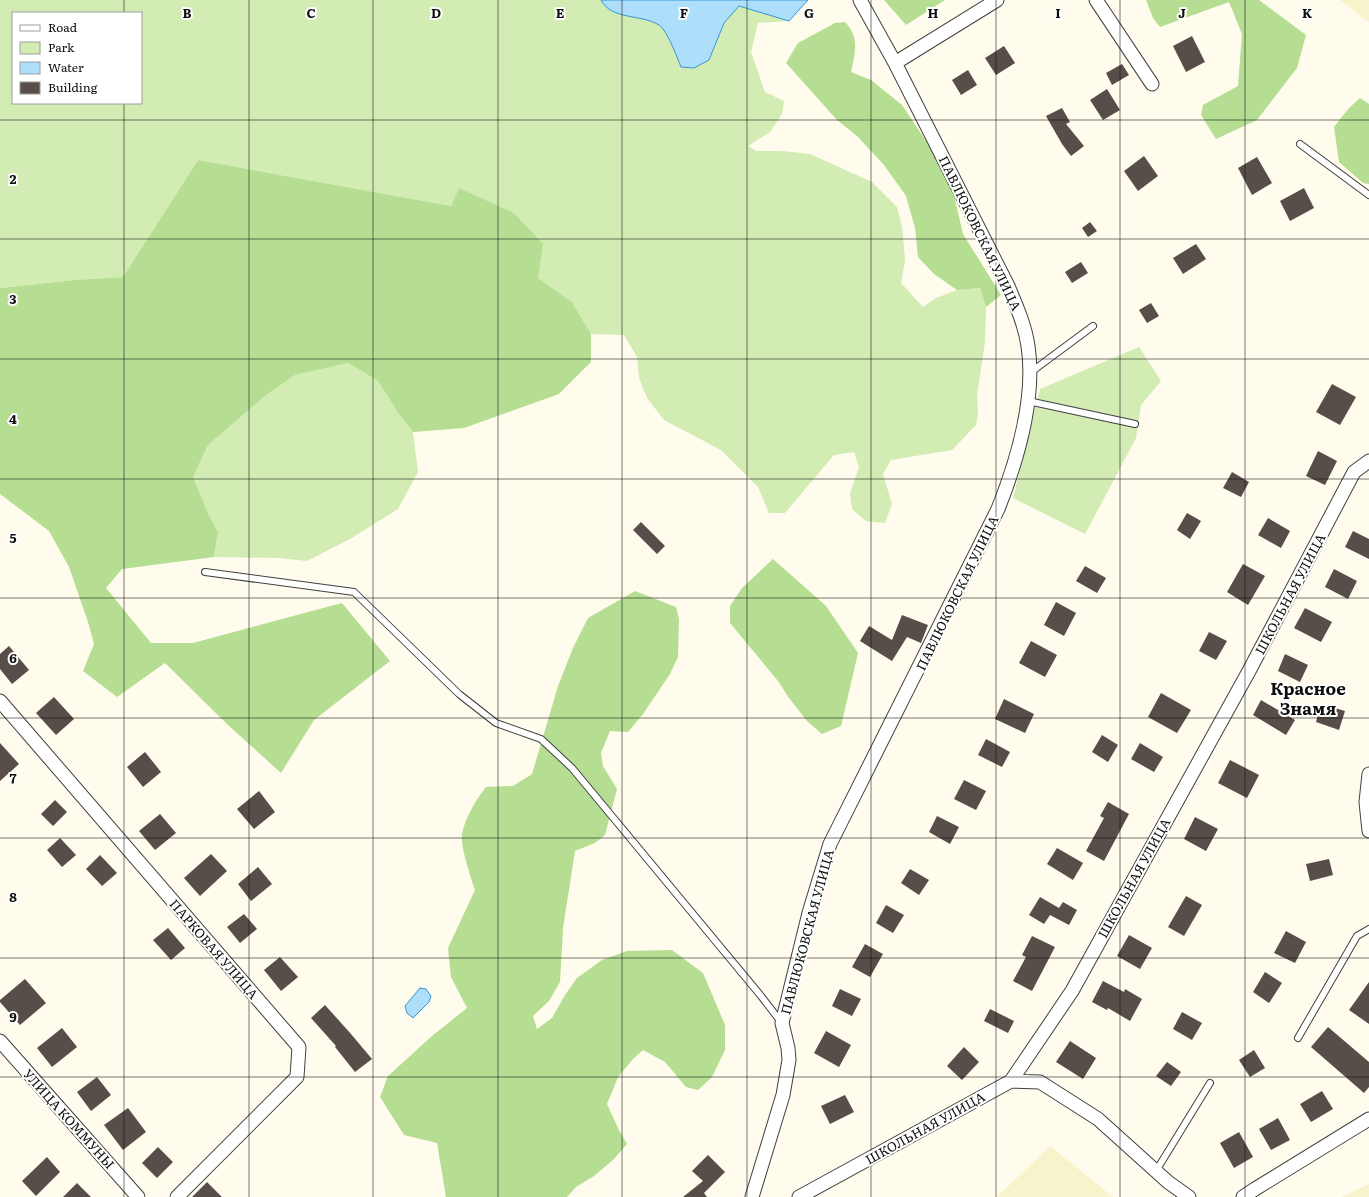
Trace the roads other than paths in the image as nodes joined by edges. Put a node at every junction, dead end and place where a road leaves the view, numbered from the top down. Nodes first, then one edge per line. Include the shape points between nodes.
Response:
1 (860, 0) edge
2 (996, 0) edge
3 (1096, 0) edge
4 (895, 63) junction
5 (1152, 84) dead end
6 (1300, 144) dead end
7 (1369, 195) edge
8 (1093, 326) dead end
9 (1029, 373) junction
10 (1028, 400) junction
11 (1135, 424) dead end
12 (1369, 461) edge
13 (205, 572) dead end
14 (0, 701) edge
15 (1369, 774) edge
16 (1369, 831) edge
17 (1369, 929) edge
18 (782, 1023) junction
19 (1298, 1038) dead end
20 (0, 1041) edge
21 (1012, 1081) junction
22 (1210, 1083) dead end
23 (1369, 1119) edge
24 (1156, 1171) junction
25 (138, 1197) edge
26 (177, 1197) edge
27 (752, 1197) edge
28 (799, 1197) edge
29 (1189, 1197) edge
30 (1243, 1197) edge

1 - 4 street, ПАВЛЮКОВСКАЯ УЛИЦА
2 - 4 street
3 - 5 street
4 - 9 street, ПАВЛЮКОВСКАЯ УЛИЦА via 1011,292 1023,323 1028,346
6 - 7 lane
8 - 9 lane
9 - 10 street, ПАВЛЮКОВСКАЯ УЛИЦА
10 - 11 lane
10 - 18 street, ПАВЛЮКОВСКАЯ УЛИЦА via 1008,485 998,509 830,844 809,913
12 - 21 street, ШКОЛЬНАЯ УЛИЦА via 1354,472 1249,671 1072,991
13 - 18 lane via 354,592 459,694 496,723 541,739 572,768
14 - 26 street, ПАРКОВАЯ УЛИЦА via 298,1047 297,1077
15 - 16 street via 1366,802
17 - 19 lane via 1357,936
18 - 27 street, ПАВЛЮКОВСКАЯ УЛИЦА via 788,1048 787,1075
20 - 25 street, УЛИЦА КОММУНЫ
21 - 24 street via 1040,1082 1098,1119
21 - 28 street, ШКОЛЬНАЯ УЛИЦА
22 - 24 lane
23 - 30 street
24 - 29 street

